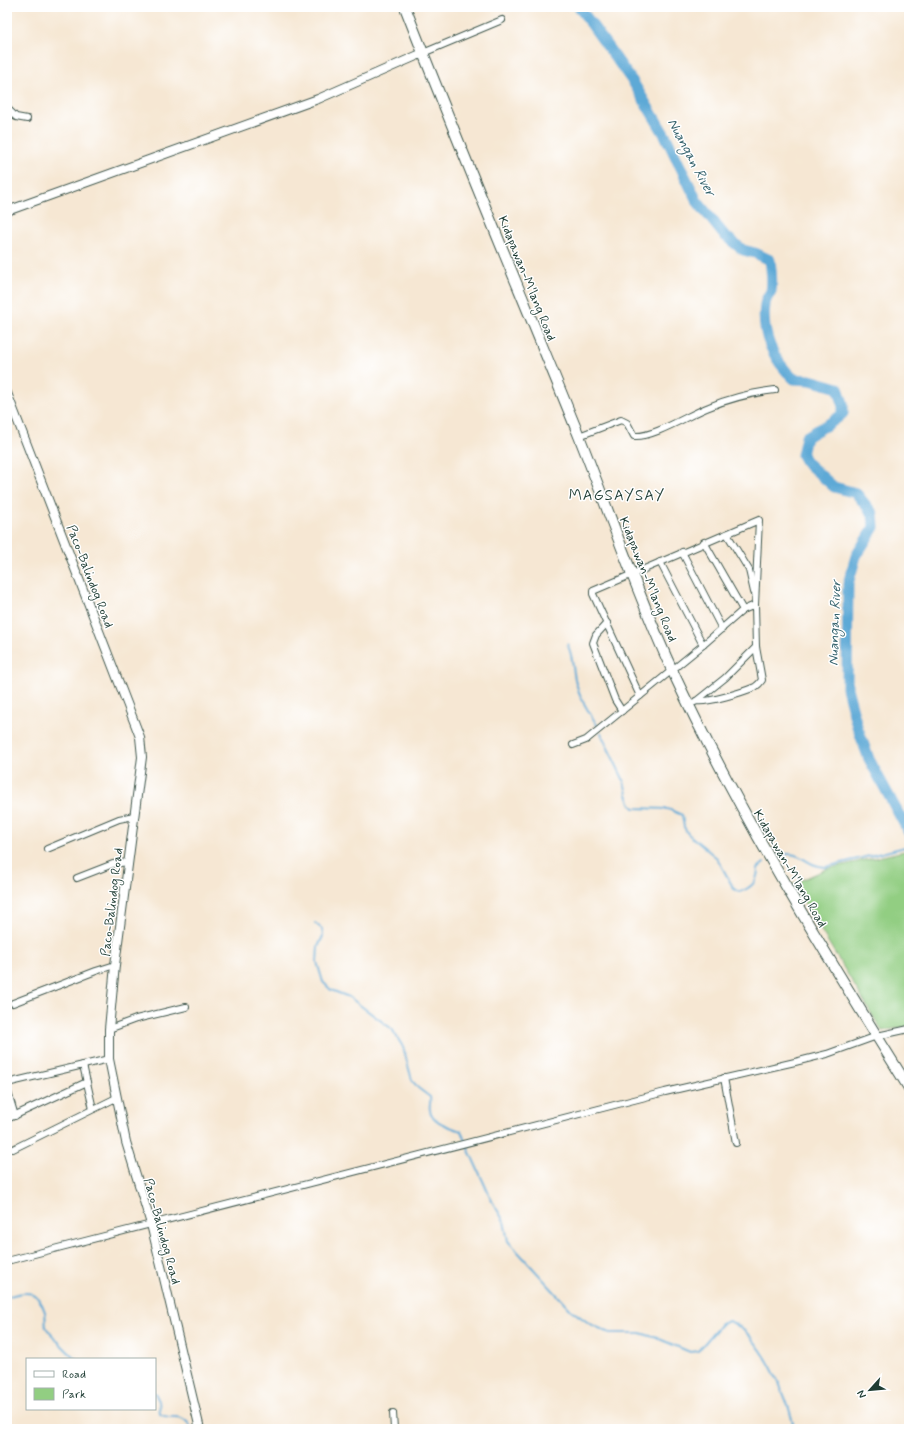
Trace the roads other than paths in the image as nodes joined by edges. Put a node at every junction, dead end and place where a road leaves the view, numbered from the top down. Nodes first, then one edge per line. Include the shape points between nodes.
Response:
1 (405, 7) edge
2 (502, 20) dead end
3 (423, 53) junction
4 (7, 108) edge
5 (27, 119) dead end
6 (7, 211) edge
7 (775, 390) dead end
8 (7, 393) edge
9 (579, 436) junction
10 (727, 534) junction
11 (704, 542) junction
12 (682, 552) junction
13 (660, 562) junction
14 (632, 574) junction
15 (755, 602) junction
16 (743, 610) junction
17 (607, 623) junction
18 (722, 629) junction
19 (703, 645) junction
20 (756, 647) junction
21 (672, 670) junction
22 (640, 696) junction
23 (692, 703) junction
24 (622, 711) junction
25 (573, 745) dead end
26 (134, 816) junction
27 (47, 849) dead end
28 (128, 862) junction
29 (77, 878) dead end
30 (115, 965) junction
31 (13, 1003) dead end
32 (186, 1007) dead end
33 (109, 1028) junction
34 (909, 1029) edge
35 (877, 1036) junction
36 (109, 1059) junction
37 (83, 1065) junction
38 (724, 1078) junction
39 (87, 1082) junction
40 (7, 1083) edge
41 (909, 1088) edge
42 (7, 1089) edge
43 (116, 1098) junction
44 (93, 1110) junction
45 (15, 1116) junction
46 (7, 1119) edge
47 (736, 1143) dead end
48 (14, 1149) dead end
49 (151, 1224) junction
50 (7, 1261) edge
51 (393, 1413) dead end
52 (200, 1429) edge
53 (394, 1429) edge

1 - 3 main road, Kidapawan-M'lang Road
2 - 3 street
3 - 6 street via 318,99
3 - 9 main road, Kidapawan-M'lang Road
4 - 5 street via 16,117
7 - 9 street via 745,394 709,406 647,435 634,436 627,423 621,420
8 - 26 street, Paco-Balindog Road via 140,737 142,757
9 - 14 main road, Kidapawan-M'lang Road
10 - 11 street
10 - 15 street via 748,570
10 - 15 street via 758,520
11 - 12 street
11 - 16 street
12 - 13 street
12 - 18 street
13 - 14 street
13 - 19 street
14 - 17 street via 593,591
14 - 21 main road, Kidapawan-M'lang Road
15 - 16 street
15 - 20 street
16 - 18 street
17 - 22 street
17 - 24 street via 593,642 615,700
18 - 19 street
19 - 21 street
20 - 23 street via 725,678
20 - 23 street via 762,680 758,685
21 - 22 street
21 - 23 main road, Kidapawan-M'lang Road
22 - 24 street
23 - 35 main road, Kidapawan-M'lang Road via 772,864
24 - 25 street via 586,740
26 - 27 street via 119,819
26 - 28 street, Paco-Balindog Road
28 - 29 street via 113,864
28 - 30 street, Paco-Balindog Road
30 - 31 street
30 - 33 street, Paco-Balindog Road
32 - 33 street
33 - 36 street, Paco-Balindog Road
34 - 35 street
35 - 38 street via 827,1054
35 - 41 main road, Kidapawan-M'lang Road
36 - 37 street
36 - 43 street, Paco-Balindog Road
37 - 39 street
37 - 40 street
38 - 47 street
38 - 49 street
39 - 44 street
39 - 45 street
42 - 45 street
43 - 44 street
43 - 49 street, Paco-Balindog Road via 126,1142
44 - 48 street
45 - 46 street
49 - 50 street
49 - 52 street, Paco-Balindog Road
51 - 53 street

